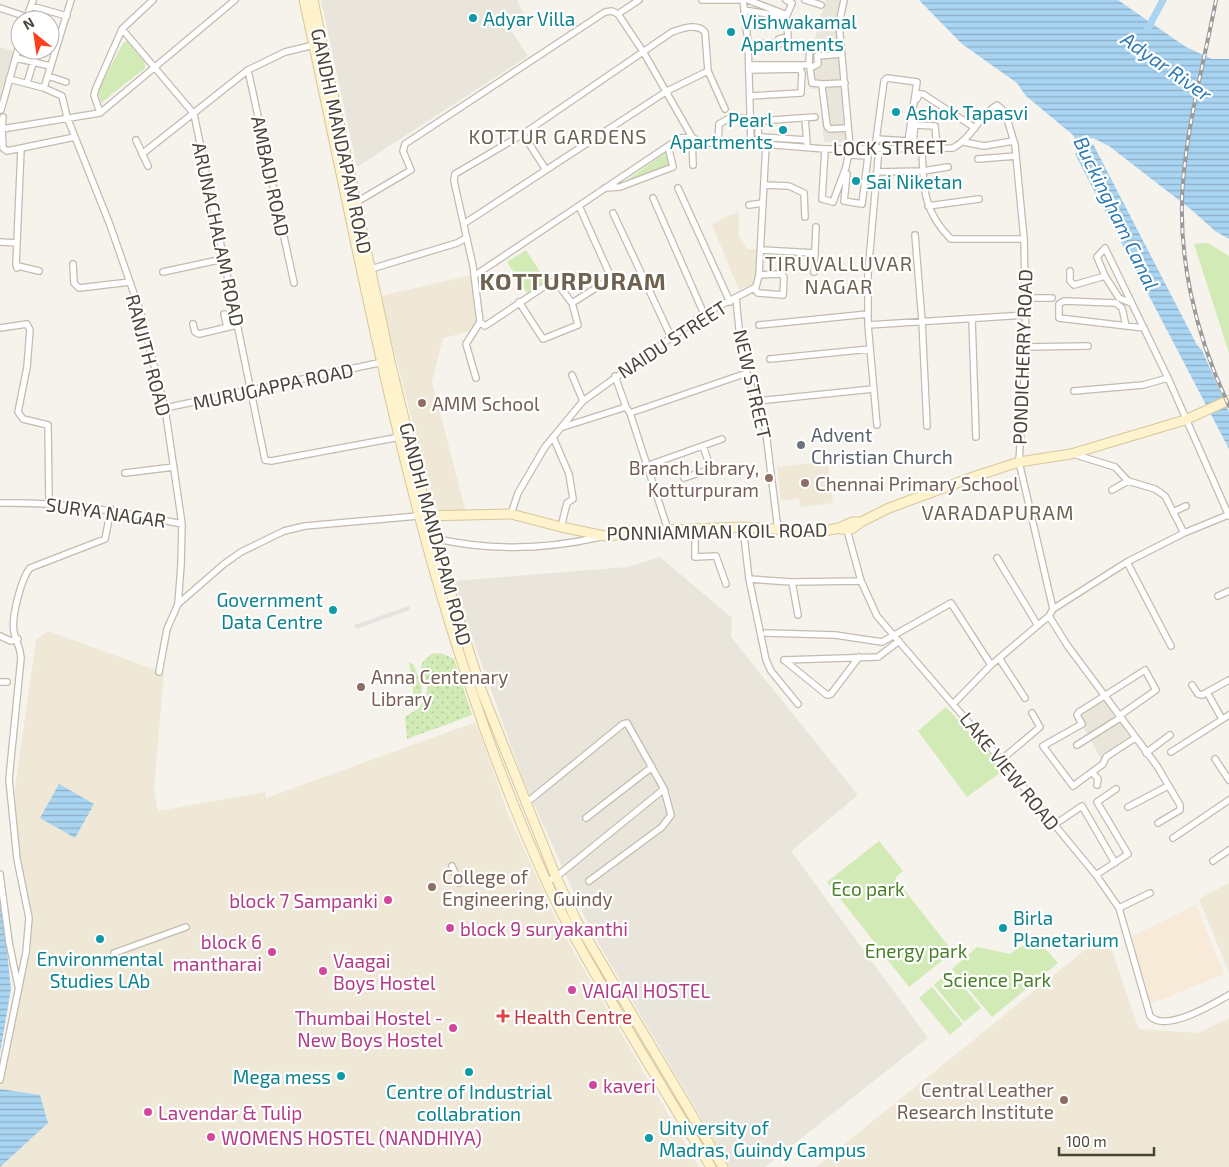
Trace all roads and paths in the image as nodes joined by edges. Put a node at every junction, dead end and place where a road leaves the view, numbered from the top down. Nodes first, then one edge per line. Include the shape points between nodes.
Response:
1 (71, 0) edge
2 (153, 0) edge
3 (235, 0) edge
4 (304, 0) edge
5 (313, 0) edge
6 (639, 0) edge
7 (702, 0) edge
8 (743, 0) edge
9 (748, 0) edge
10 (786, 0) edge
11 (805, 0) edge
12 (844, 0) edge
13 (32, 3) edge
14 (821, 5) dead end
15 (44, 10) edge
16 (744, 10) junction
17 (618, 14) junction
18 (60, 15) edge
19 (67, 16) junction
20 (828, 21) dead end
21 (839, 24) junction
22 (122, 29) junction
23 (60, 32) edge
24 (748, 42) junction
25 (314, 45) junction
26 (644, 53) junction
27 (842, 54) junction
28 (15, 60) edge
29 (24, 60) edge
30 (51, 60) edge
31 (33, 62) junction
32 (50, 66) junction
33 (155, 66) junction
34 (749, 68) junction
35 (248, 70) junction
36 (708, 71) junction
37 (48, 76) junction
38 (9, 79) junction
39 (66, 82) dead end
40 (27, 83) junction
41 (845, 83) junction
42 (823, 84) junction
43 (44, 88) junction
44 (667, 91) junction
45 (750, 96) junction
46 (997, 106) joint
47 (0, 110) edge
48 (725, 110) dead end
49 (100, 112) junction
50 (194, 114) junction
51 (3, 117) dead end
52 (67, 117) junction
53 (815, 117) dead end
54 (751, 118) junction
55 (806, 118) junction
56 (915, 125) junction
57 (848, 128) junction
58 (975, 128) junction
59 (2, 129) junction
60 (523, 134) junction
61 (75, 137) junction
62 (692, 137) junction
63 (877, 139) junction
64 (136, 140) dead end
65 (1013, 141) junction
66 (718, 142) junction
67 (964, 142) junction
68 (751, 143) junction
69 (806, 143) junction
70 (766, 144) junction
71 (668, 146) junction
72 (910, 146) junction
73 (850, 147) junction
74 (876, 148) junction
75 (922, 148) junction
76 (938, 148) junction
77 (21, 149) junction
78 (825, 149) junction
79 (142, 154) junction
80 (850, 155) junction
81 (868, 156) junction
82 (1016, 156) junction
83 (978, 159) dead end
84 (693, 165) dead end
85 (148, 166) dead end
86 (948, 167) dead end
87 (546, 170) junction
88 (923, 171) junction
89 (877, 172) junction
90 (764, 185) junction
91 (603, 188) junction
92 (678, 188) dead end
93 (653, 198) dead end
94 (979, 199) dead end
95 (352, 203) junction
96 (763, 203) junction
97 (749, 205) dead end
98 (579, 206) junction
99 (928, 206) junction
100 (613, 213) dead end
101 (805, 217) dead end
102 (465, 223) junction
103 (816, 227) dead end
104 (916, 235) dead end
105 (466, 238) junction
106 (1024, 239) junction
107 (0, 242) edge
108 (17, 243) junction
109 (761, 250) junction
110 (815, 253) junction
111 (223, 259) junction
112 (72, 264) dead end
113 (39, 270) dead end
114 (1070, 270) dead end
115 (365, 271) junction
116 (163, 272) dead end
117 (814, 272) dead end
118 (759, 275) junction
119 (474, 276) junction
120 (1105, 276) junction
121 (130, 282) junction
122 (294, 283) dead end
123 (755, 290) junction
124 (736, 298) junction
125 (1028, 298) junction
126 (1052, 298) dead end
127 (519, 302) junction
128 (730, 302) junction
129 (572, 303) junction
130 (1131, 303) junction
131 (224, 314) dead end
132 (704, 314) junction
133 (868, 314) junction
134 (1025, 315) junction
135 (972, 319) junction
136 (922, 321) junction
137 (480, 322) junction
138 (193, 324) dead end
139 (237, 325) junction
140 (759, 325) dead end
141 (868, 325) junction
142 (1126, 326) junction
143 (227, 327) junction
144 (0, 328) edge
145 (1144, 328) junction
146 (671, 337) junction
147 (1088, 346) dead end
148 (1026, 347) junction
149 (870, 349) junction
150 (770, 359) dead end
151 (386, 362) junction
152 (747, 373) junction
153 (572, 375) dead end
154 (615, 376) junction
155 (476, 378) dead end
156 (1168, 378) junction
157 (873, 389) junction
158 (1074, 391) dead end
159 (252, 392) junction
160 (1229, 400) edge
161 (583, 401) junction
162 (757, 401) junction
163 (626, 406) junction
164 (165, 408) junction
165 (630, 413) junction
166 (1185, 420) junction
167 (876, 425) dead end
168 (927, 426) dead end
169 (563, 427) junction
170 (553, 436) junction
171 (400, 437) junction
172 (976, 437) dead end
173 (722, 439) dead end
174 (703, 446) junction
175 (1071, 454) junction
176 (1019, 462) junction
177 (649, 465) junction
178 (174, 467) junction
179 (125, 472) dead end
180 (684, 478) dead end
181 (1128, 481) junction
182 (1112, 490) dead end
183 (49, 502) junction
184 (0, 503) edge
185 (1186, 506) dead end
186 (111, 509) junction
187 (1173, 512) junction
188 (511, 514) junction
189 (422, 516) junction
190 (1228, 516) edge
191 (182, 524) junction
192 (561, 527) junction
193 (743, 527) junction
194 (843, 529) junction
195 (668, 530) junction
196 (695, 530) junction
197 (778, 530) junction
198 (1184, 534) junction
199 (605, 536) junction
200 (433, 538) junction
201 (997, 558) dead end
202 (1127, 562) junction
203 (750, 578) junction
204 (861, 581) junction
205 (792, 582) junction
206 (726, 584) dead end
207 (1229, 591) edge
208 (1218, 596) dead end
209 (178, 604) junction
210 (1054, 609) junction
211 (798, 615) dead end
212 (1049, 616) junction
213 (1037, 624) junction
214 (766, 633) dead end
215 (0, 636) edge
216 (894, 636) junction
217 (18, 639) junction
218 (899, 641) junction
219 (1172, 646) dead end
220 (859, 657) junction
221 (999, 658) junction
222 (991, 665) junction
223 (159, 672) dead end
224 (1229, 680) edge
225 (0, 682) edge
226 (7, 682) dead end
227 (1192, 685) dead end
228 (1208, 694) junction
229 (1104, 695) junction
230 (1025, 698) dead end
231 (954, 703) junction
232 (798, 704) dead end
233 (1032, 713) dead end
234 (1229, 715) edge
235 (1120, 717) junction
236 (1222, 719) junction
237 (1170, 735) dead end
238 (1135, 738) junction
239 (1077, 745) dead end
240 (1171, 752) dead end
241 (1146, 753) junction
242 (1215, 759) dead end
243 (1001, 760) junction
244 (652, 767) junction
245 (1092, 772) junction
246 (1229, 780) edge
247 (1097, 785) dead end
248 (1168, 786) junction
249 (664, 789) junction
250 (1116, 789) dead end
251 (1229, 800) edge
252 (525, 804) junction
253 (1128, 807) dead end
254 (586, 818) dead end
255 (1158, 823) dead end
256 (1054, 825) junction
257 (1173, 838) dead end
258 (1229, 850) edge
259 (1213, 861) dead end
260 (1116, 863) junction
261 (452, 866) dead end
262 (0, 874) edge
263 (1096, 876) junction
264 (556, 877) junction
265 (546, 882) junction
266 (589, 882) dead end
267 (459, 883) dead end
268 (1150, 893) dead end
269 (1119, 908) junction
270 (186, 928) dead end
271 (114, 953) dead end
272 (18, 988) junction
273 (1229, 995) edge
274 (0, 1080) edge
275 (711, 1167) edge
276 (723, 1167) edge

1 - 19 street
2 - 22 street
3 - 33 street
4 - 25 main road, GANDHI MANDAPAM ROAD
5 - 95 main road, GANDHI MANDAPAM ROAD
6 - 17 street
7 - 8 street
8 - 16 street
9 - 10 street via 787,15 792,3
11 - 14 street
12 - 21 street
13 - 15 street
16 - 24 street
16 - 24 street via 788,20 786,39
17 - 26 street
17 - 95 street via 605,12 405,144 403,151 411,170
18 - 19 street
19 - 23 street
20 - 21 street
21 - 27 street
22 - 33 street, ARUNACHALAM ROAD
22 - 49 street via 94,95
24 - 34 street
24 - 34 street via 810,44 807,65
25 - 35 street via 284,52
25 - 95 main road, GANDHI MANDAPAM ROAD
26 - 36 street via 672,32 689,26 702,29 705,32
26 - 44 street
26 - 60 street
27 - 41 street
27 - 42 street via 817,56 818,64 810,68 812,83
28 - 38 street
29 - 31 street
30 - 32 street
31 - 32 street
31 - 40 street
32 - 37 street
33 - 49 street
33 - 50 street, ARUNACHALAM ROAD
34 - 45 street
34 - 45 street via 800,69 802,72 801,93
35 - 50 street
35 - 122 street, AMBADI ROAD
36 - 44 street
36 - 48 street
37 - 39 street
37 - 43 street
38 - 40 street
38 - 47 street
40 - 43 street
41 - 42 street
41 - 57 street
42 - 57 street via 827,126 830,129
43 - 52 street, RANJITH ROAD via 62,96
44 - 62 street
44 - 87 street
45 - 54 street
46 - 58 street, LOCK STREET
46 - 65 street, PONDICHERRY ROAD via 1005,112
49 - 52 street
50 - 79 street
50 - 111 street, ARUNACHALAM ROAD
51 - 59 street
52 - 59 street
52 - 61 street, RANJITH ROAD
53 - 55 street
54 - 66 street via 728,119 719,124
54 - 68 street
55 - 69 street
55 - 69 street via 760,121 758,134 760,137
56 - 58 street via 917,96 923,94
56 - 72 street
56 - 76 street via 935,126
57 - 73 street
58 - 67 street, LOCK STREET
59 - 77 street via 3,148 7,151
60 - 87 street
60 - 102 street via 455,174
61 - 77 street
61 - 121 street, RANJITH ROAD
62 - 66 street, LOCK STREET via 701,143
62 - 71 street via 680,138
62 - 84 street
63 - 72 street
63 - 72 street via 884,81 887,78 917,82
63 - 74 street
64 - 79 street
65 - 67 street via 984,146
65 - 82 street, PONDICHERRY ROAD
66 - 68 street, LOCK STREET
67 - 76 street, LOCK STREET via 953,148
68 - 70 street, LOCK STREET
69 - 70 street, LOCK STREET
69 - 78 street, LOCK STREET
70 - 90 street
71 - 91 street
71 - 91 street via 673,167 620,187
72 - 74 street, LOCK STREET
72 - 75 street, LOCK STREET
73 - 74 street, LOCK STREET
73 - 78 street, LOCK STREET
73 - 78 street via 833,202 822,199
73 - 80 street
74 - 81 street
74 - 89 street
75 - 76 street, LOCK STREET
75 - 88 street
77 - 108 street
79 - 85 street
80 - 81 street
80 - 81 street via 843,198 847,203 859,204 864,202
82 - 83 street
82 - 106 street, PONDICHERRY ROAD
86 - 88 street
87 - 102 street
88 - 89 street
88 - 99 street
89 - 133 street via 868,273
90 - 96 street
90 - 101 street via 789,186 804,193
91 - 98 street
92 - 128 street
93 - 132 street
94 - 99 street
95 - 115 main road, GANDHI MANDAPAM ROAD
96 - 97 street
96 - 109 street
98 - 119 street
98 - 129 street via 610,278
99 - 106 street via 934,220 951,239
100 - 146 street
102 - 105 street
103 - 110 street
104 - 136 street
105 - 115 street via 457,244
105 - 119 street
106 - 125 street, PONDICHERRY ROAD
107 - 108 street
108 - 113 street via 17,268
109 - 110 street
109 - 118 street
110 - 117 street
111 - 116 street
111 - 139 street, ARUNACHALAM ROAD
112 - 121 street via 74,283 79,288
114 - 120 street via 1070,282 1074,285
115 - 151 main road, GANDHI MANDAPAM ROAD
118 - 123 street
118 - 123 street via 782,274 783,295
119 - 137 street
120 - 130 street via 1119,298
120 - 130 street via 1097,257 1105,248
121 - 164 street, RANJITH ROAD
123 - 124 street, NAIDU STREET
124 - 128 street, NAIDU STREET
124 - 152 street, NEW STREET
125 - 126 street
125 - 134 street, PONDICHERRY ROAD
127 - 129 street via 554,281
127 - 129 street via 543,339 578,324
127 - 137 street via 485,326
128 - 132 street, NAIDU STREET
130 - 145 street
131 - 143 street
132 - 146 street, NAIDU STREET
133 - 140 street
133 - 141 street
134 - 135 street
134 - 148 street, PONDICHERRY ROAD
135 - 136 street
135 - 172 street
136 - 141 street
136 - 168 street
137 - 155 street via 466,344
138 - 143 street via 199,334
139 - 143 street
139 - 159 street, ARUNACHALAM ROAD
141 - 149 street
142 - 142 street via 1122,308 1116,303 1064,300 1059,304 1059,318
142 - 145 street
144 - 183 street via 27,324 30,330 18,412 23,419 48,425
145 - 156 street
146 - 154 street, NAIDU STREET
147 - 148 street
148 - 176 street, PONDICHERRY ROAD
149 - 150 street
149 - 157 street
151 - 159 street, MURUGAPPA ROAD
151 - 171 main road, GANDHI MANDAPAM ROAD
151 - 189 main road, GANDHI MANDAPAM ROAD
152 - 162 street, NEW STREET
152 - 165 street
153 - 161 street
154 - 161 street, NAIDU STREET
154 - 163 street
156 - 158 street via 1143,385
156 - 166 street
157 - 162 street
157 - 167 street
159 - 164 street, MURUGAPPA ROAD
159 - 171 street, ARUNACHALAM ROAD via 267,462
160 - 166 main road, PONNIAMMAN KOIL ROAD
161 - 169 street, NAIDU STREET
162 - 197 street, NEW STREET via 766,433
163 - 165 street
163 - 169 street
164 - 178 street, RANJITH ROAD
165 - 177 street
166 - 175 main road, PONNIAMMAN KOIL ROAD
166 - 190 street
169 - 170 street, NAIDU STREET
170 - 188 street, NAIDU STREET via 518,493
170 - 192 street via 569,474 573,498 567,502
171 - 189 main road, GANDHI MANDAPAM ROAD
173 - 174 street
174 - 177 street
174 - 180 street via 711,469
175 - 176 main road, PONNIAMMAN KOIL ROAD
175 - 181 street via 1115,468
176 - 194 main road, PONNIAMMAN KOIL ROAD via 932,491 861,522 852,522
176 - 210 street, PONDICHERRY ROAD
177 - 195 street
178 - 179 street
178 - 191 street, RANJITH ROAD
181 - 182 street
181 - 187 street via 1155,489 1165,496
183 - 184 street, SURYA NAGAR
183 - 186 street, SURYA NAGAR
185 - 187 street
186 - 191 street, SURYA NAGAR
186 - 217 street via 108,534 100,542 33,566 27,572 17,602 13,630
187 - 198 street
188 - 189 main road, PONNIAMMAN KOIL ROAD
188 - 192 main road, PONNIAMMAN KOIL ROAD
189 - 200 main road, GANDHI MANDAPAM ROAD
189 - 209 street, RANJITH ROAD via 305,526 284,531 235,556
189 - 265 main road, GANDHI MANDAPAM ROAD via 474,697 503,779
190 - 198 street
191 - 209 street, RANJITH ROAD
192 - 199 main road, PONNIAMMAN KOIL ROAD
193 - 196 main road, PONNIAMMAN KOIL ROAD
193 - 197 main road, PONNIAMMAN KOIL ROAD
193 - 203 street
194 - 197 main road, PONNIAMMAN KOIL ROAD via 820,532
194 - 204 street, LAKE VIEW ROAD
195 - 196 main road, PONNIAMMAN KOIL ROAD
195 - 199 main road, PONNIAMMAN KOIL ROAD
196 - 206 street via 695,557 716,556
198 - 202 street
199 - 200 street via 569,544 513,549 467,546
200 - 252 main road, GANDHI MANDAPAM ROAD via 482,692
201 - 213 street
202 - 210 street
202 - 219 street
203 - 205 street
203 - 232 street via 766,660
204 - 205 street
204 - 216 street, LAKE VIEW ROAD via 877,616
205 - 211 street
207 - 208 street
209 - 223 street, RANJITH ROAD via 168,629
210 - 212 street
212 - 213 street
212 - 229 street
213 - 221 street
214 - 216 street via 835,635 871,642 882,642
215 - 217 street via 11,641
216 - 218 street, LAKE VIEW ROAD
216 - 222 street via 951,603
217 - 272 street via 21,658 9,779 17,859 29,918
218 - 220 street via 882,656
218 - 231 street, LAKE VIEW ROAD
220 - 220 street via 784,660 784,662 827,695 843,680
221 - 222 street
221 - 230 street
222 - 231 street
224 - 228 street
225 - 226 street
227 - 228 street via 1198,694
228 - 236 street
229 - 235 street
229 - 235 street via 1143,669 1146,671 1156,690
229 - 245 street via 1078,713 1082,724 1043,745 1072,786
231 - 243 street, LAKE VIEW ROAD
233 - 243 street via 1040,728
234 - 236 street
235 - 238 street
235 - 239 street
236 - 240 street
237 - 241 street
238 - 241 street
238 - 245 street via 1106,757 1104,763
241 - 248 street
242 - 246 street
243 - 256 street, LAKE VIEW ROAD
244 - 249 street
244 - 252 street via 628,723 623,724
244 - 254 street
245 - 247 street via 1098,780
248 - 253 street
248 - 255 street via 1180,805 1178,812
249 - 264 street
249 - 266 street via 671,815 662,827
250 - 260 street via 1096,802 1128,853
251 - 257 street
252 - 264 main road, GANDHI MANDAPAM ROAD
256 - 260 street via 1082,806
256 - 263 street, LAKE VIEW ROAD
258 - 259 street
260 - 263 street
261 - 267 street
262 - 272 street via 8,942
263 - 269 street, LAKE VIEW ROAD
264 - 265 street
264 - 276 main road, GANDHI MANDAPAM ROAD via 576,920
265 - 275 main road, GANDHI MANDAPAM ROAD via 567,926
268 - 269 street
269 - 273 street, LAKE VIEW ROAD via 1148,1011 1155,1020 1188,1017
270 - 271 street
272 - 274 street

